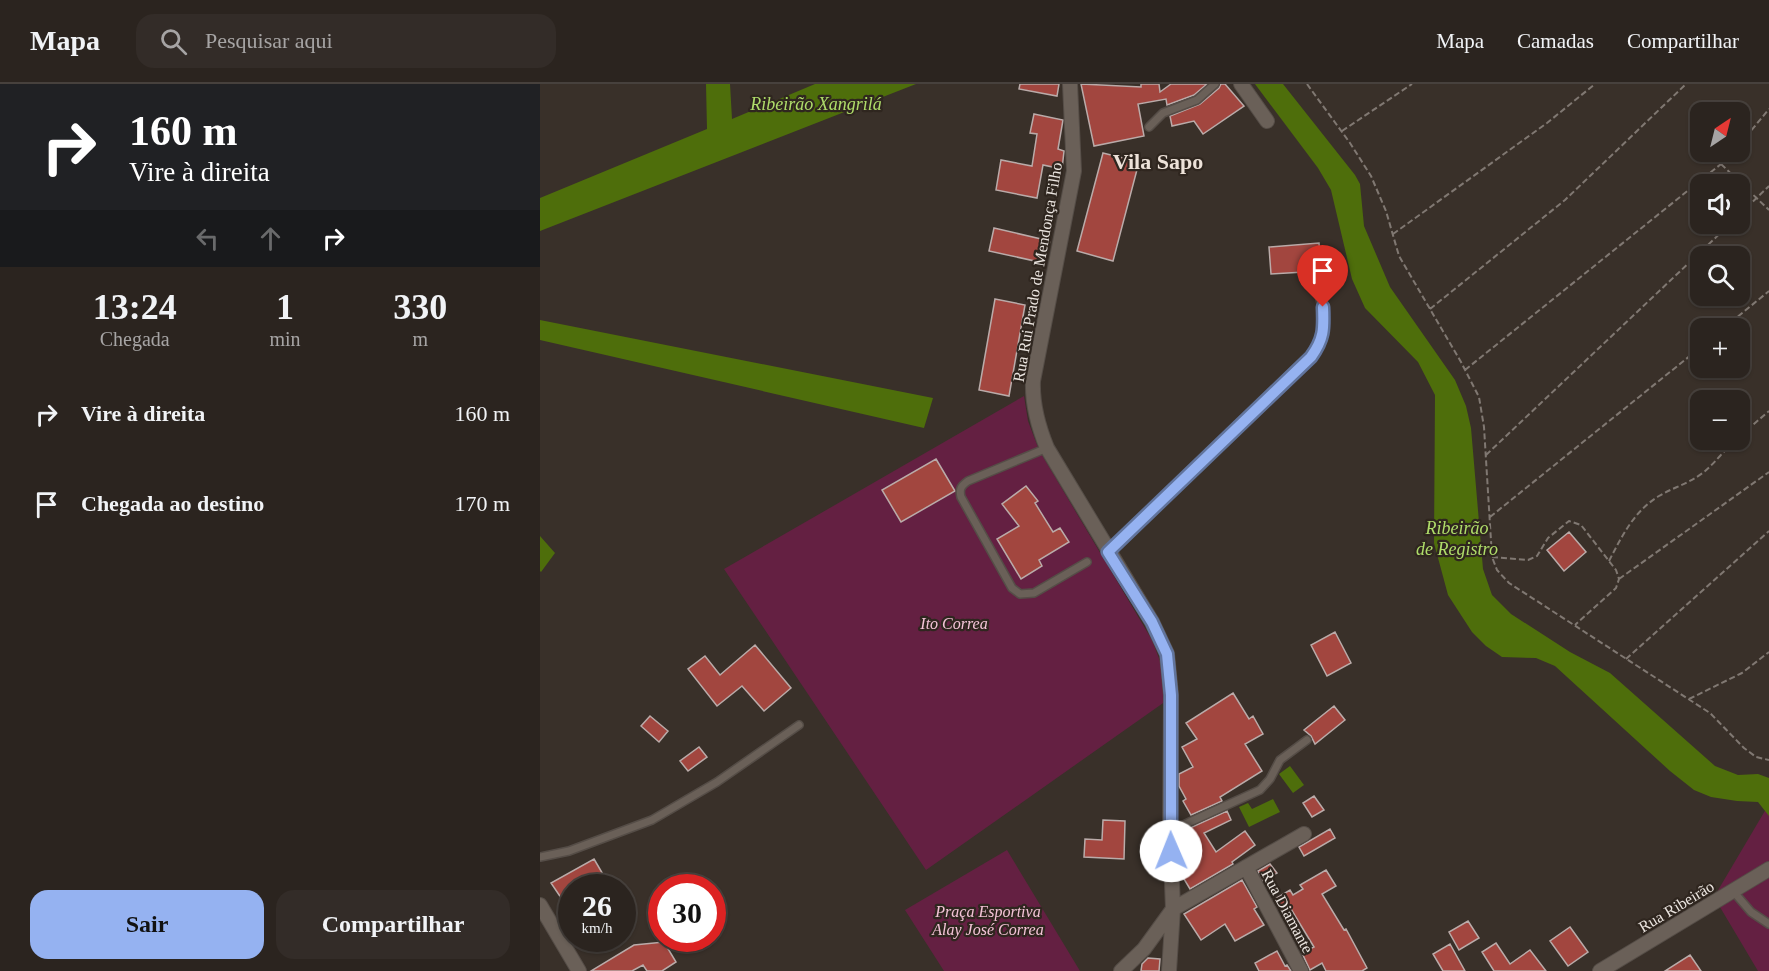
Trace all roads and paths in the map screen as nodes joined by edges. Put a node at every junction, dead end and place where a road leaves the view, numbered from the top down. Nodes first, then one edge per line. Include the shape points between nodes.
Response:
1 (1070, 84) edge
2 (1215, 84) edge
3 (1241, 84) edge
4 (1307, 84) edge
5 (1412, 84) edge
6 (1595, 84) edge
7 (1686, 84) edge
8 (1769, 109) edge
9 (1267, 121) dead end
10 (1149, 127) dead end
11 (1342, 131) junction
12 (1750, 132) edge
13 (1721, 164) joint
14 (1769, 186) edge
15 (1757, 198) junction
16 (1750, 205) edge
17 (1769, 210) edge
18 (1393, 234) junction
19 (1719, 234) edge
20 (1315, 283) dead end
21 (1769, 291) edge
22 (1430, 309) junction
23 (1736, 318) edge
24 (1690, 356) edge
25 (1465, 370) junction
26 (1769, 411) edge
27 (1750, 427) edge
28 (1047, 448) junction
29 (1726, 450) edge
30 (1486, 455) junction
31 (1769, 472) edge
32 (1490, 517) junction
33 (1769, 531) edge
34 (1108, 552) junction
35 (1492, 557) junction
36 (1609, 561) junction
37 (1087, 562) dead end
38 (1618, 579) junction
39 (1575, 625) junction
40 (1769, 652) edge
41 (1626, 659) junction
42 (1689, 699) junction
43 (799, 725) dead end
44 (1307, 740) dead end
45 (1769, 760) edge
46 (1170, 831) junction
47 (1304, 834) dead end
48 (540, 857) edge
49 (1246, 867) junction
50 (1769, 869) edge
51 (1733, 891) junction
52 (540, 905) edge
53 (1173, 909) junction
54 (1769, 924) edge
55 (579, 971) edge
56 (1121, 971) edge
57 (1169, 971) edge
58 (1301, 971) edge
59 (1600, 971) edge

1 - 28 street, Rua Rui Prado de Mendonça Filho via 1074,171 1033,381 1034,410
2 - 10 lane via 1197,100 1163,112
3 - 9 street
4 - 11 path
5 - 11 path
6 - 18 path
7 - 22 path via 1564,200
8 - 12 path
11 - 18 path via 1371,176
13 - 15 path
13 - 25 path
14 - 15 path
15 - 16 path
15 - 17 path
18 - 22 path via 1399,256
19 - 30 path
20 - 34 lane via 1324,326 1320,344 1311,357
21 - 23 path
22 - 25 path
24 - 32 path
25 - 30 path via 1479,397
26 - 27 path
28 - 34 street, Rua Rui Prado de Mendonça Filho
28 - 37 lane via 968,482 959,491 961,497 1012,588 1020,594 1034,593
29 - 36 path via 1686,485 1660,495 1640,510
30 - 32 path
31 - 38 path
32 - 35 path
33 - 41 path
34 - 46 street, Rua Rui Prado de Mendonça Filho via 1167,654 1171,695
35 - 36 path via 1528,560 1537,556 1548,538 1569,521 1581,525
35 - 39 path via 1509,583
36 - 38 path
38 - 39 path via 1616,588
39 - 41 path
40 - 42 path via 1742,673
41 - 42 path
42 - 45 path via 1720,721 1744,748
43 - 48 lane via 717,783 652,820 569,851
44 - 46 lane via 1280,759 1260,790
46 - 53 street, Rua Rui Prado de Mendonça Filho
47 - 49 street
49 - 53 street
49 - 58 street, Rua Diamante
50 - 51 street, Rua Ribeirão
51 - 54 lane via 1751,912
51 - 59 street, Rua Ribeirão
52 - 55 street
53 - 56 street via 1144,949
53 - 57 street, Rua Rui Prado de Mendonça Filho

